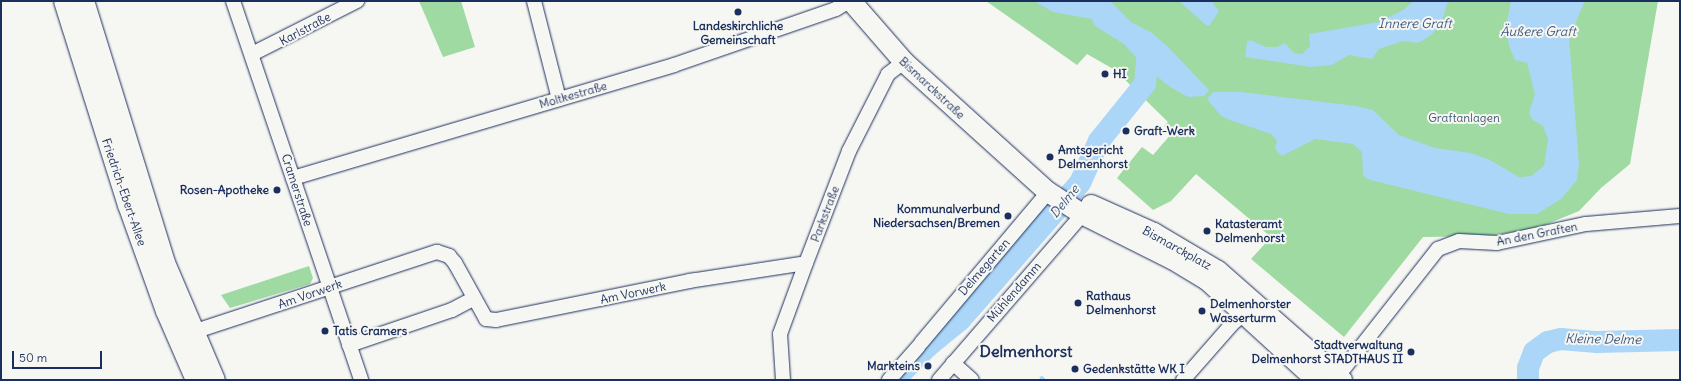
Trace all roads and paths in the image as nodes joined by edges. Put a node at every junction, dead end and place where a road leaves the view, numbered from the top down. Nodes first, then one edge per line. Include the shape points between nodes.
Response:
1 (64, 1) edge
2 (84, 1) edge
3 (233, 1) edge
4 (357, 1) edge
5 (534, 1) edge
6 (850, 1) edge
7 (252, 54) junction
8 (904, 62) junction
9 (559, 99) junction
10 (293, 178) junction
11 (1069, 201) junction
12 (1680, 216) edge
13 (806, 263) junction
14 (329, 287) junction
15 (473, 299) junction
16 (1250, 309) junction
17 (193, 332) junction
18 (349, 345) junction
19 (953, 362) junction
20 (1340, 378) edge
21 (196, 380) edge
22 (215, 380) edge
23 (361, 380) edge
24 (783, 380) edge
25 (889, 380) edge
26 (939, 380) edge
27 (972, 380) edge
28 (1183, 380) edge
29 (1316, 380) edge

1 - 21 main road, Friedrich-Ebert-Allee via 128,205 166,311
2 - 17 main road, Friedrich-Ebert-Allee via 160,248
3 - 7 street, Cramerstraße
4 - 7 street, Karlstraße
5 - 9 street
6 - 8 main road, Bismarckstraße
6 - 9 street, Moltkestraße via 836,9 674,65
7 - 10 street, Cramerstraße
8 - 11 main road, Bismarckstraße via 1021,167
8 - 13 street, Parkstraße via 888,74 849,151
9 - 10 street, Moltkestraße
10 - 14 street, Cramerstraße
11 - 16 main road, Bismarckplatz via 1154,233 1197,256 1225,276
11 - 19 street, Mühlendamm via 1027,279
11 - 25 street, Delmegarten via 920,344
12 - 20 street, An den Graften via 1586,224 1497,243 1459,241 1438,249
13 - 15 street, Am Vorwerk via 689,281 496,320 486,319
13 - 24 street, Parkstraße via 780,334
14 - 15 street, Am Vorwerk via 437,252 448,256 455,263
14 - 17 street, Am Vorwerk
14 - 18 street, Cramerstraße
15 - 18 street via 452,310
16 - 20 main road
16 - 28 street via 1232,324
16 - 29 main road
17 - 22 main road, Friedrich-Ebert-Allee
18 - 23 street, Cramerstraße
19 - 26 street, Mühlendamm
19 - 27 street

